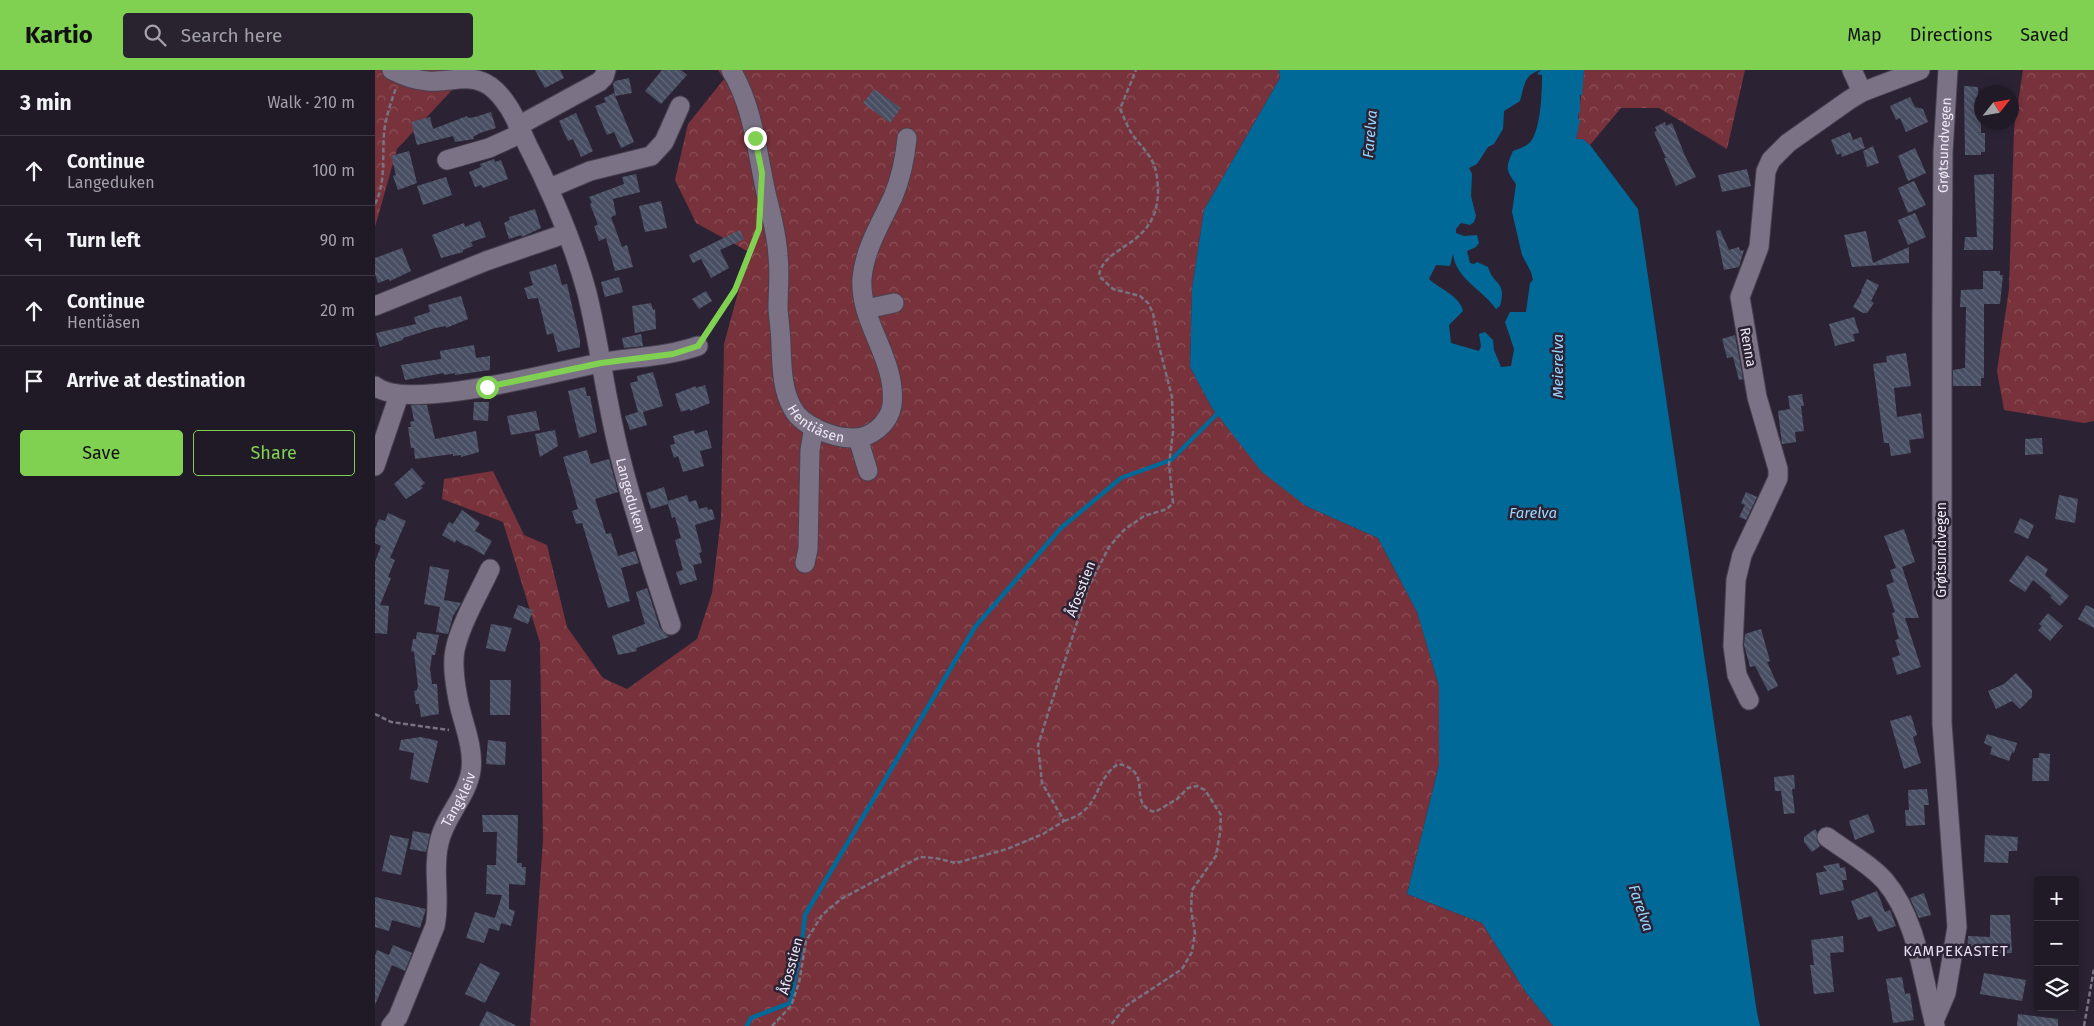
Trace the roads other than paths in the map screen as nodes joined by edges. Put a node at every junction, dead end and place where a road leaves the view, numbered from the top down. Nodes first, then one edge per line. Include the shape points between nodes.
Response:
1 (606, 70) edge
2 (731, 70) edge
3 (1853, 70) edge
4 (1920, 70) edge
5 (1948, 70) edge
6 (396, 72) edge
7 (481, 75) edge
8 (1862, 92) junction
9 (680, 106) dead end
10 (520, 130) junction
11 (907, 138) dead end
12 (447, 160) dead end
13 (550, 188) junction
14 (567, 233) junction
15 (895, 303) dead end
16 (375, 306) edge
17 (866, 309) junction
18 (698, 346) road end
19 (601, 363) junction
20 (375, 386) edge
21 (399, 395) junction
22 (814, 427) junction
23 (858, 438) junction
24 (375, 466) edge
25 (868, 471) dead end
26 (805, 563) dead end
27 (489, 569) dead end
28 (671, 625) dead end
29 (1749, 700) dead end
30 (1827, 837) dead end
31 (1935, 1024) edge
32 (391, 1026) edge

1 - 10 street via 599,82
2 - 22 street, Hentiåsen via 755,138 775,230 784,385 794,410
3 - 8 street
4 - 8 street, Renna
5 - 31 street, Grøtsundvegen via 1943,152 1942,723 1957,927 1946,993
6 - 7 street, Langeduken via 428,81
7 - 10 street, Langeduken via 499,94
8 - 29 street, Renna via 1788,143 1769,164 1759,247 1740,297 1757,397 1778,468 1773,489 1742,555 1736,580 1733,646 1737,675
9 - 13 street via 664,142 651,156 590,171
10 - 12 street via 489,148
10 - 13 street, Langeduken
11 - 17 street, Hentiåsen via 900,179 865,260 862,279
13 - 14 street, Langeduken
14 - 16 street via 486,261
14 - 19 street, Langeduken via 587,292
15 - 17 street
17 - 23 street, Hentiåsen via 871,329 885,357 891,407 880,426 869,435
18 - 19 street via 661,356
19 - 21 street via 487,387
19 - 28 street, Langeduken via 619,454
20 - 21 street
21 - 24 street
22 - 23 street, Hentiåsen via 835,435
22 - 26 street
23 - 25 street
27 - 32 street, Tangkleiv via 455,651 455,678 471,770 439,843 435,926 398,1017
30 - 31 street via 1878,874 1895,896 1917,946

